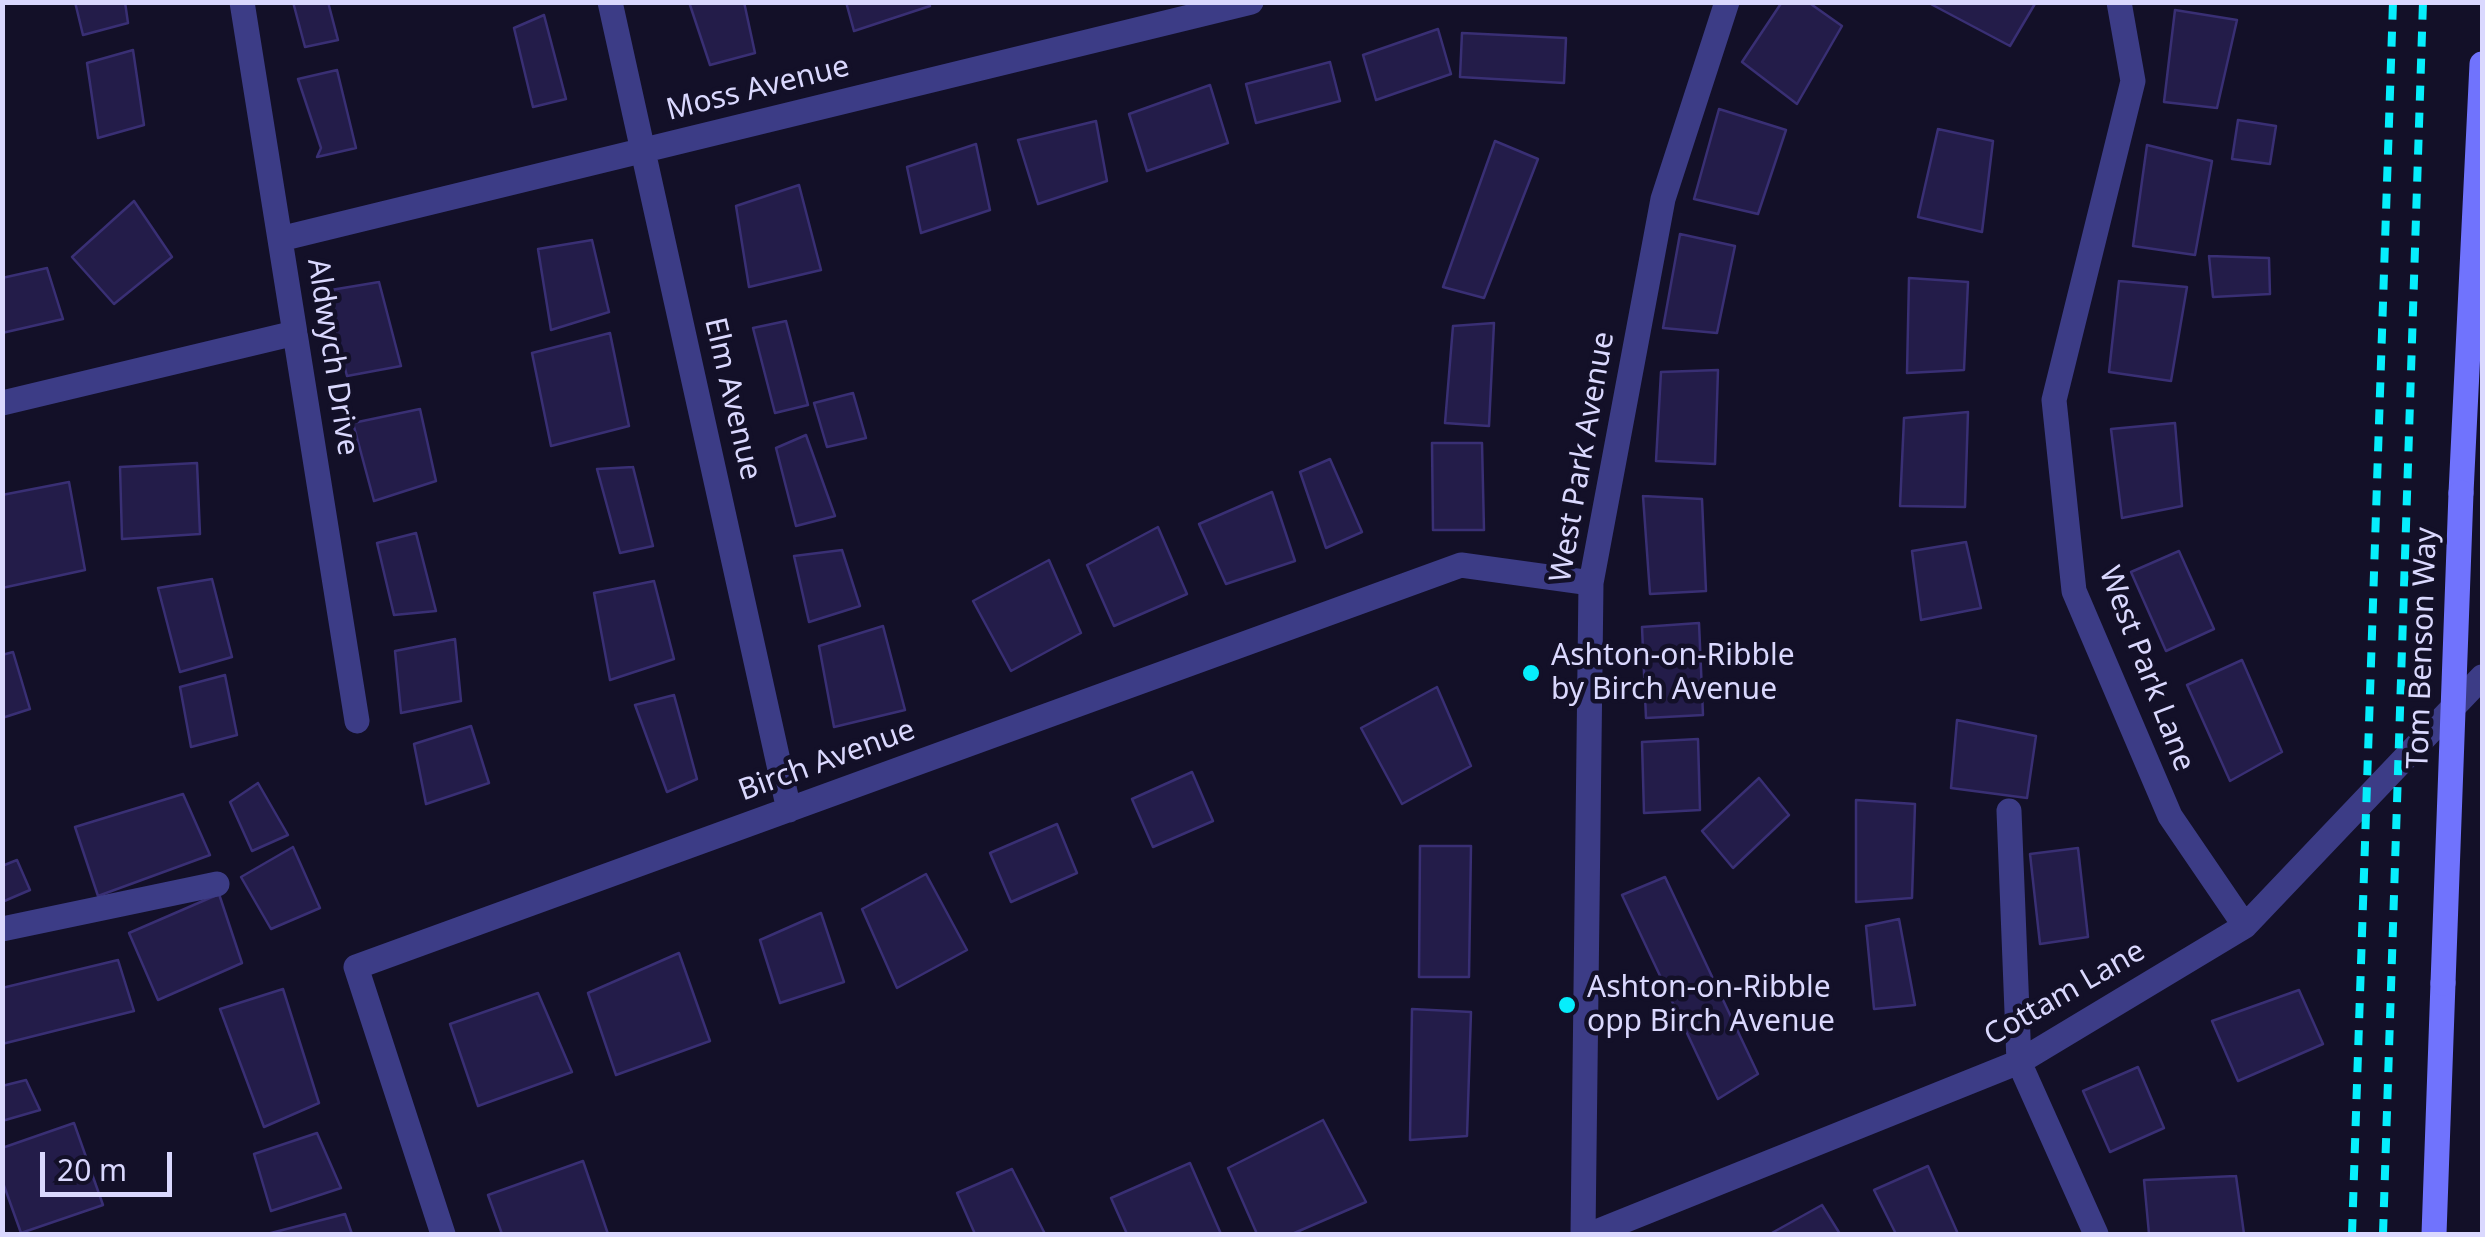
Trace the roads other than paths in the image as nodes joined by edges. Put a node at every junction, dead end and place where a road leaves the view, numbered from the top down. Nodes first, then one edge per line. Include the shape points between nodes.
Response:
1 (242, 2) edge
2 (610, 2) edge
3 (1251, 2) edge
4 (1727, 2) edge
5 (2120, 2) edge
6 (2482, 64) edge
7 (643, 150) junction
8 (280, 239) junction
9 (295, 333) junction
10 (2, 403) edge
11 (1591, 583) junction
12 (2482, 677) edge
13 (357, 721) dead end
14 (790, 810) junction
15 (2009, 811) dead end
16 (218, 884) dead end
17 (2245, 926) junction
18 (2, 929) edge
19 (2019, 1062) junction
20 (442, 1234) edge
21 (1583, 1234) edge
22 (1592, 1234) edge
23 (2096, 1234) edge
24 (2434, 1234) edge

1 - 8 street, Aldwych Drive
2 - 7 street, Elm Avenue
3 - 7 street, Moss Avenue
4 - 11 street, West Park Avenue via 1663,199
5 - 17 street, West Park Lane via 2133,80 2054,400 2074,591 2170,816
6 - 24 main road, Tom Benson Way, bridge
7 - 8 street, Moss Avenue
7 - 14 street, Elm Avenue
8 - 9 street, Aldwych Drive
9 - 10 street
9 - 13 street, Aldwych Drive
11 - 14 street, Birch Avenue via 1460,566
11 - 21 street, West Park Avenue
12 - 17 street, Cottam Lane
14 - 20 street, Birch Avenue via 356,967
15 - 19 street
16 - 18 street
17 - 19 street, Cottam Lane
19 - 22 street, Cottam Lane
19 - 23 street

